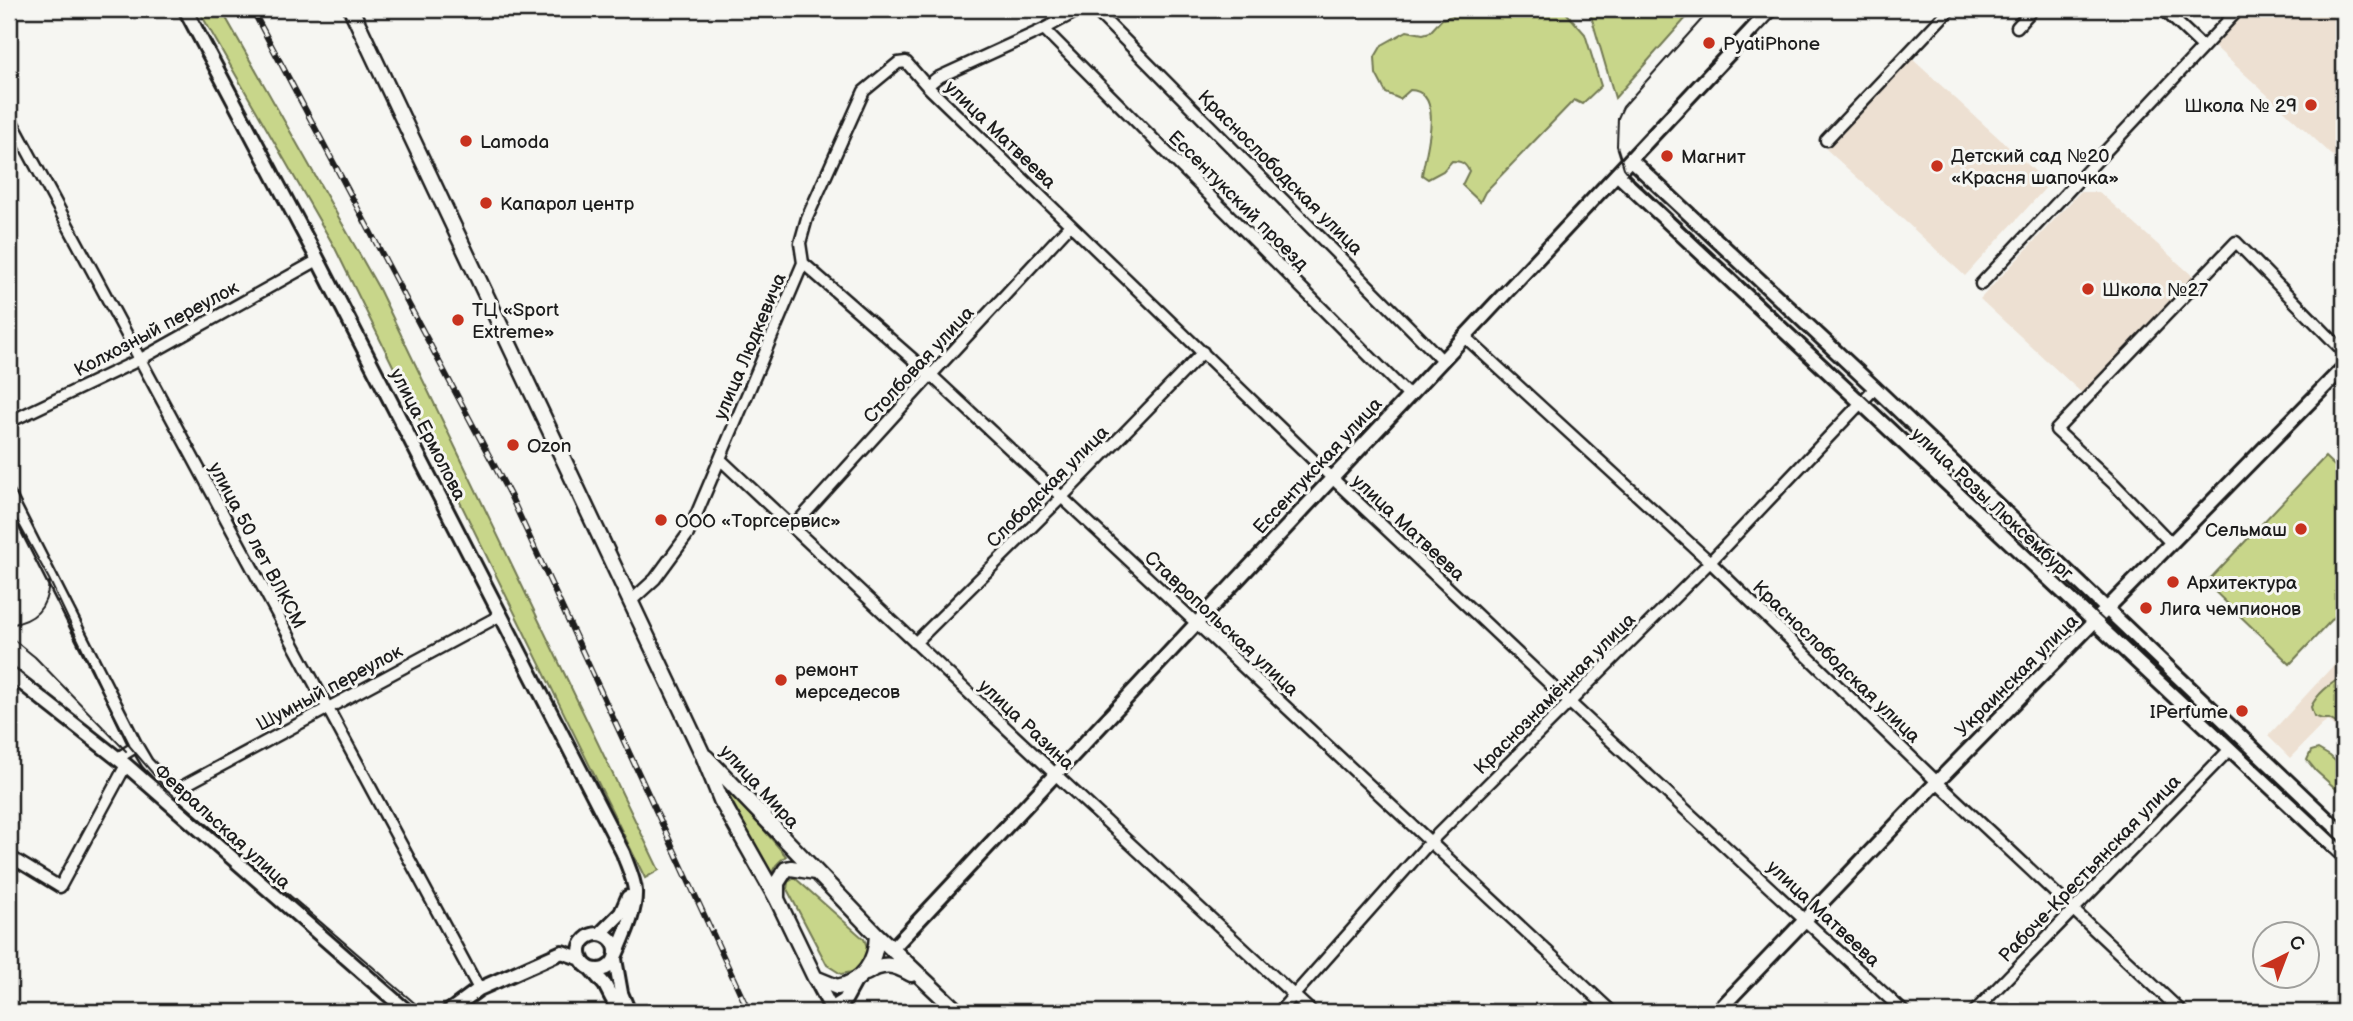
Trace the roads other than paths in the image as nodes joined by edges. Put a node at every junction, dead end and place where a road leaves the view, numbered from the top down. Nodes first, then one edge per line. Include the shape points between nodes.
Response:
1 (185, 9) edge
2 (351, 9) edge
3 (1081, 9) edge
4 (1094, 9) edge
5 (1771, 9) edge
6 (1950, 9) edge
7 (2033, 9) edge
8 (2163, 9) edge
9 (2239, 9) edge
10 (2017, 27) dead end
11 (1044, 29) junction
12 (2203, 47) junction
13 (898, 63) joint
14 (928, 86) junction
15 (9, 116) edge
16 (1826, 140) dead end
17 (1630, 160) junction
18 (1618, 174) junction
19 (1070, 225) junction
20 (318, 260) junction
21 (803, 263) junction
22 (1981, 284) dead end
23 (1465, 337) junction
24 (1203, 352) junction
25 (2344, 352) edge
26 (139, 360) junction
27 (1443, 361) junction
28 (2344, 367) edge
29 (931, 374) junction
30 (1875, 388) junction
31 (1409, 396) junction
32 (1860, 403) junction
33 (9, 422) edge
34 (721, 460) junction
35 (1331, 477) junction
36 (9, 494) edge
37 (1062, 497) junction
38 (793, 527) junction
39 (2171, 543) junction
40 (1710, 562) junction
41 (631, 601) junction
42 (2106, 610) junction
43 (501, 615) junction
44 (1196, 623) junction
45 (2094, 623) junction
46 (915, 643) junction
47 (9, 673) edge
48 (1568, 701) junction
49 (325, 708) junction
50 (137, 746) junction
51 (2230, 749) junction
52 (702, 753) junction
53 (122, 762) junction
54 (1054, 774) junction
55 (1937, 782) junction
56 (174, 791) joint
57 (2344, 835) edge
58 (1430, 842) junction
59 (9, 856) edge
60 (2344, 856) edge
61 (815, 872) junction
62 (632, 879) junction
63 (777, 899) junction
64 (2072, 909) junction
65 (1806, 920) junction
66 (600, 934) junction
67 (877, 935) junction
68 (584, 941) junction
69 (892, 949) junction
70 (562, 952) junction
71 (616, 957) junction
72 (582, 959) junction
73 (592, 969) junction
74 (860, 977) junction
75 (815, 978) junction
76 (930, 985) junction
77 (479, 989) junction
78 (1294, 995) junction
79 (830, 1011) edge
80 (408, 1012) edge
81 (448, 1012) edge
82 (619, 1012) edge
83 (629, 1012) edge
84 (958, 1012) edge
85 (1279, 1012) edge
86 (1312, 1012) edge
87 (1612, 1012) edge
88 (1717, 1012) edge
89 (1904, 1012) edge
90 (1974, 1012) edge
91 (2182, 1012) edge

1 - 20 street, улица Ермолова
2 - 41 main road
3 - 11 street
4 - 27 street, Краснослободская улица
5 - 17 street, Ессентукская улица
6 - 16 street
7 - 10 street
8 - 12 street
9 - 12 street
11 - 14 street
11 - 31 street, Ессентукский проезд
12 - 22 street
13 - 14 street, улица Матвеева via 906,62
13 - 21 street, улица Людкевича via 864,91 807,218 800,243
14 - 19 street, улица Матвеева
15 - 26 street, улица 50 лет ВЛКСМ
17 - 18 street, Ессентукская улица
17 - 30 street, улица Розы Люксембург
18 - 23 street, Ессентукская улица
18 - 32 street, улица Розы Люксембург
19 - 24 street, улица Матвеева
19 - 29 street, Столбовая улица
20 - 26 street, Колхозный переулок
20 - 43 street, улица Ермолова
21 - 29 street, Ставропольская улица
21 - 34 street, улица Людкевича
23 - 27 street, Ессентукская улица
23 - 40 street, Краснослободская улица
24 - 35 street, улица Матвеева
24 - 37 street, Слободская улица
25 - 39 street via 2236,242 2056,430
26 - 33 street, Колхозный переулок
26 - 49 street, улица 50 лет ВЛКСМ
27 - 31 street, Ессентукская улица
28 - 39 street, Украинская улица
29 - 37 street, Ставропольская улица
29 - 38 street, Столбовая улица
30 - 32 street, Краснознамённая улица
30 - 42 street, улица Розы Люксембург
31 - 35 street, Ессентукская улица
32 - 40 street, Краснознамённая улица
32 - 45 street, улица Розы Люксембург
34 - 38 street, улица Разина
34 - 41 street, улица Людкевича via 688,534 656,579
35 - 44 street, Ессентукская улица
35 - 48 street, улица Матвеева
36 - 50 street, Февральская улица
37 - 44 street, Ставропольская улица
37 - 46 street, Слободская улица
38 - 46 street, улица Разина
39 - 42 street, Украинская улица
40 - 48 street, Краснознамённая улица
40 - 55 street, Краснослободская улица
41 - 52 main road
42 - 45 street, Украинская улица
42 - 57 street, улица Розы Люксембург
43 - 49 street, Шумный переулок
43 - 62 street, улица Ермолова
44 - 54 street, Ессентукская улица
44 - 58 street, Ставропольская улица
45 - 51 street, улица Розы Люксембург
45 - 55 street, Украинская улица
46 - 54 street, улица Разина
47 - 53 street, Февральская улица
48 - 58 street, Краснознамённая улица
48 - 65 street, улица Матвеева
49 - 56 street, Шумный переулок
49 - 77 street, улица 50 лет ВЛКСМ
50 - 53 street
50 - 56 street, Февральская улица
51 - 60 street, улица Розы Люксембург
51 - 64 street, Рабоче-Крестьянская улица
52 - 61 main road, улица Мира
52 - 63 main road, улица Мира via 721,800
53 - 59 street via 60,887
53 - 80 street, Февральская улица
54 - 69 street, Ессентукская улица
54 - 78 street, улица Разина
55 - 64 street, Краснослободская улица
55 - 65 street, Украинская улица
58 - 78 street, Краснознамённая улица
58 - 87 street, Ставропольская улица
61 - 63 main road via 786,869 777,883
61 - 67 main road, улица Мира
62 - 66 street via 621,914
62 - 71 street, улица Ермолова via 632,910
63 - 75 main road, улица Мира
64 - 90 street, Рабоче-Крестьянская улица
64 - 91 street, Краснослободская улица
65 - 88 street, Украинская улица
65 - 89 street, улица Матвеева
66 - 68 street
66 - 71 street via 613,941
67 - 69 main road, улица Мира
67 - 74 main road via 875,953
68 - 70 street
68 - 72 street
69 - 76 main road, улица Мира
70 - 72 street
70 - 77 street
71 - 73 street via 606,969
71 - 83 street
72 - 73 street
73 - 82 street
74 - 75 main road, улица Мира via 837,987
74 - 76 main road, улица Мира via 877,967 894,965
74 - 79 street via 845,1000
75 - 79 street
76 - 84 main road, улица Мира
77 - 81 street
78 - 85 street, Краснознамённая улица
78 - 86 street, улица Разина

